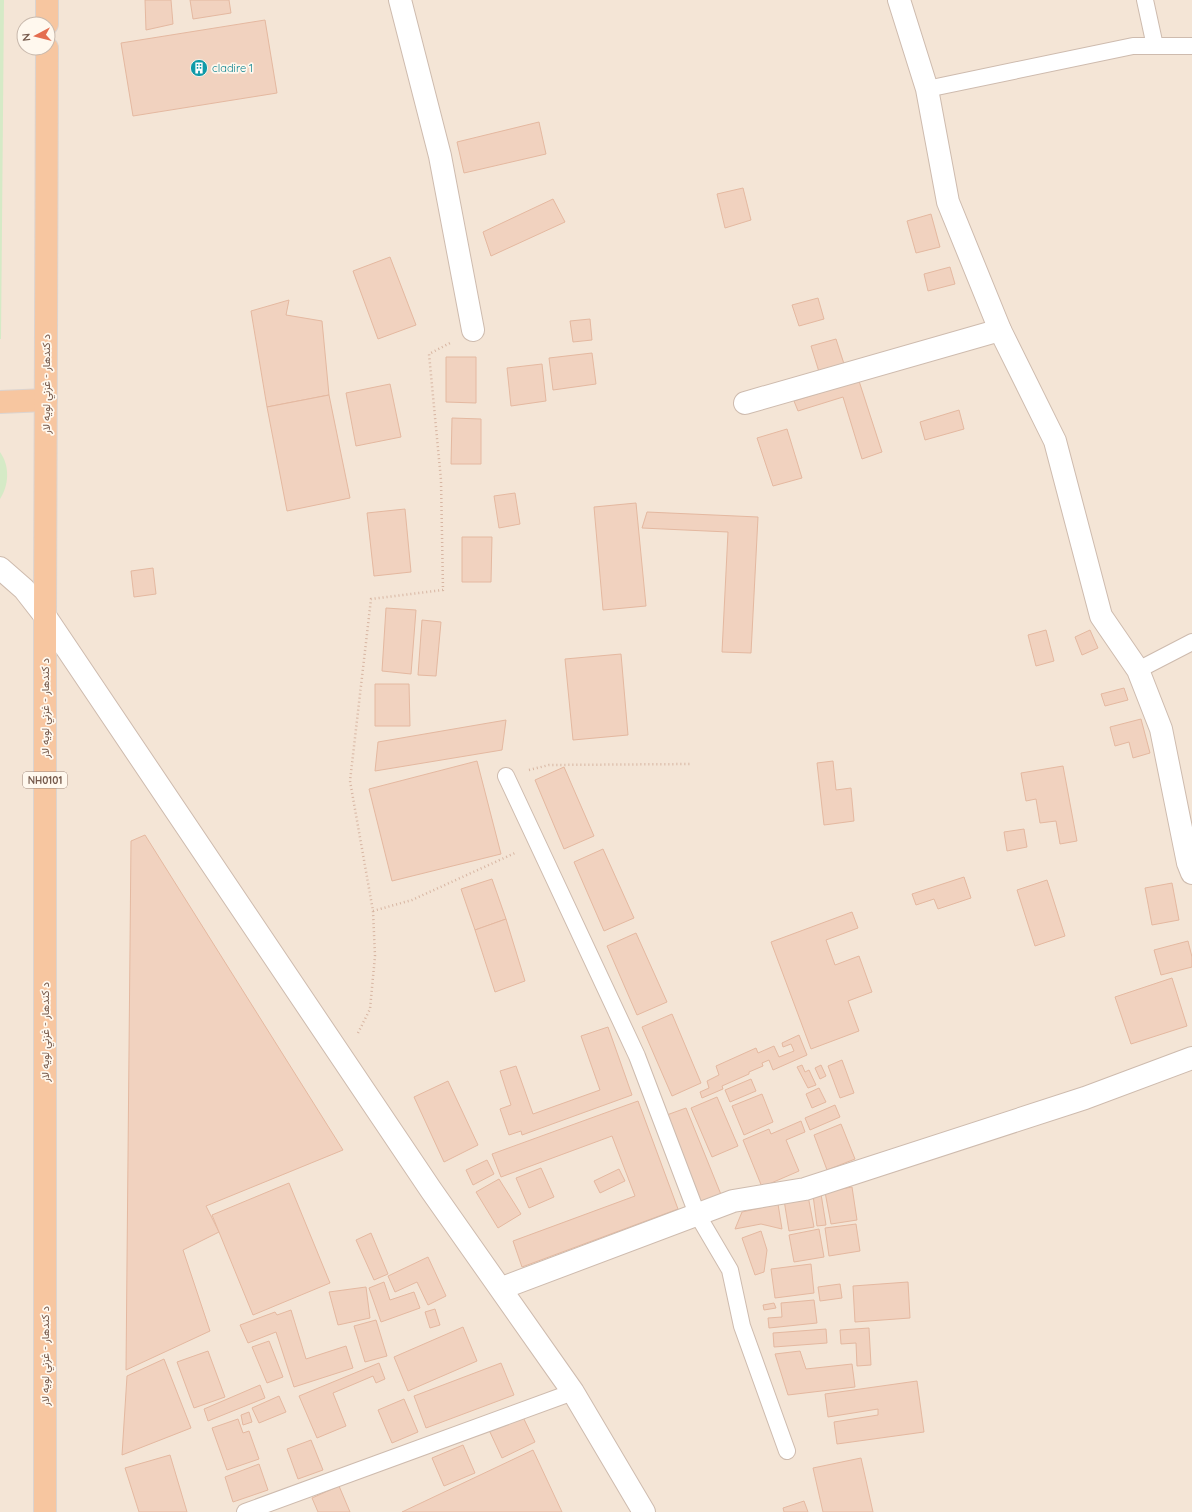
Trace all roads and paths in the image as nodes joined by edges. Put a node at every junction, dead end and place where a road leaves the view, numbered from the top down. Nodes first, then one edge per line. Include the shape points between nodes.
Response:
1 (47, 0) edge
2 (400, 0) edge
3 (899, 0) edge
4 (1145, 0) edge
5 (47, 16) edge
6 (1155, 46) junction
7 (1192, 46) edge
8 (47, 56) edge
9 (927, 89) junction
10 (473, 330) joint
11 (1000, 330) junction
12 (46, 400) junction
13 (0, 402) edge
14 (745, 403) dead end
15 (0, 568) edge
16 (45, 616) junction
17 (1192, 642) edge
18 (1138, 670) junction
19 (692, 764) dead end
20 (506, 776) joint
21 (537, 844) junction
22 (1192, 873) edge
23 (373, 911) junction
24 (1192, 1058) edge
25 (344, 1061) junction
26 (697, 1214) junction
27 (502, 1288) junction
28 (573, 1392) junction
29 (788, 1451) dead end
30 (45, 1512) edge
31 (245, 1512) edge
32 (644, 1512) edge

1 - 5 highway
2 - 10 street via 440,156
3 - 9 street
4 - 6 lane
6 - 7 lane
6 - 9 lane via 1133,46
8 - 12 highway, د کندهار - غزني لويه لار / NH0101
9 - 11 street via 948,202
10 - 23 path via 429,354 441,480 443,590 371,599 350,781
11 - 14 street
11 - 18 street via 1055,441 1101,616
12 - 13 highway
12 - 16 highway, د کندهار - غزني لويه لار / NH0101
15 - 16 street via 24,589
16 - 25 street
16 - 30 highway, د کندهار - غزني لويه لار / NH0101
17 - 18 lane
18 - 22 street via 1161,729
19 - 20 path via 549,765
20 - 21 lane
21 - 23 path via 412,900
21 - 26 lane via 637,1056
23 - 25 path via 375,956 370,1009
24 - 26 street via 1085,1098 805,1189 733,1201
25 - 27 street via 431,1190
26 - 27 street
26 - 29 lane via 730,1270 742,1326
27 - 28 street
28 - 31 lane
28 - 32 street

